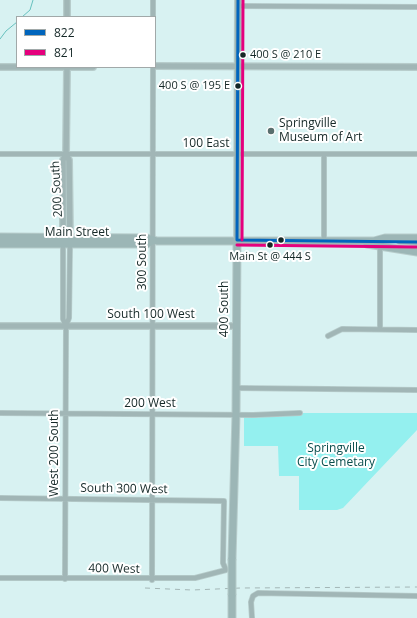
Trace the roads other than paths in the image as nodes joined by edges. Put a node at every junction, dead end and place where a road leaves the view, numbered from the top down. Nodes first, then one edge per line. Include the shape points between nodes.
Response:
1 (67, 0) edge
2 (153, 0) edge
3 (238, 3) edge
4 (417, 7) edge
5 (67, 16) edge
6 (153, 16) edge
7 (236, 66) junction
8 (0, 67) edge
9 (16, 67) edge
10 (156, 67) edge
11 (417, 67) edge
12 (67, 68) edge
13 (154, 68) edge
14 (0, 154) edge
15 (66, 154) junction
16 (153, 154) junction
17 (236, 154) junction
18 (324, 154) junction
19 (417, 154) edge
20 (0, 237) edge
21 (417, 238) edge
22 (153, 240) junction
23 (237, 240) junction
24 (67, 241) junction
25 (324, 241) junction
26 (417, 242) edge
27 (378, 243) junction
28 (0, 244) edge
29 (417, 252) edge
30 (0, 326) edge
31 (66, 326) junction
32 (153, 326) junction
33 (236, 326) junction
34 (380, 328) junction
35 (417, 330) edge
36 (328, 336) dead end
37 (236, 388) junction
38 (417, 390) edge
39 (0, 413) edge
40 (65, 413) junction
41 (300, 413) dead end
42 (153, 414) junction
43 (236, 414) junction
44 (0, 498) edge
45 (65, 498) junction
46 (152, 500) junction
47 (226, 570) joint
48 (0, 578) edge
49 (65, 579) junction
50 (152, 580) junction
51 (417, 596) edge
52 (232, 618) edge
53 (252, 618) edge

1 - 5 street
2 - 6 street
3 - 4 street
3 - 7 main road, 400 South
7 - 10 street
7 - 11 street
7 - 17 main road, 400 South
8 - 9 street
12 - 15 street, 200 South
13 - 16 street, 300 South
14 - 15 street, 100 East
15 - 16 street, 100 East
15 - 24 street, 200 South via 63,160
16 - 17 street, 100 East
16 - 22 street, 300 South
17 - 18 street, 100 East
17 - 23 main road, 400 South
18 - 19 street, 100 East
18 - 25 street
20 - 24 main road, Main Street
21 - 27 main road via 385,238
22 - 23 main road, Main Street
22 - 24 main road, Main Street via 147,244
22 - 32 street, 300 South
23 - 25 main road, Main Street
23 - 33 main road, 400 South
24 - 28 main road, Main Street
24 - 31 street, 200 South via 63,319
25 - 27 main road, Main Street
26 - 27 main road
27 - 29 main road
27 - 34 street
30 - 31 street, South 100 West
31 - 32 street, South 100 West
31 - 40 street, West 200 South
32 - 33 street, South 100 West
32 - 42 street, 300 South
33 - 37 main road, 400 South
34 - 35 street
34 - 36 street via 342,328
37 - 38 street
37 - 43 main road, 400 South
39 - 40 street, 200 West
40 - 42 street, 200 West
40 - 45 street, West 200 South
41 - 43 street, 200 West
42 - 43 street, 200 West
42 - 46 street, 300 South
43 - 52 main road, 400 South, bridge
44 - 45 street, South 300 West
45 - 46 street, South 300 West
45 - 49 street, West 200 South
46 - 47 street, South 300 West via 224,501 223,563
46 - 50 street, 300 South
47 - 50 street, 400 West via 195,578
48 - 49 street, 400 West
49 - 50 street, 400 West
51 - 53 street via 258,593 253,596

